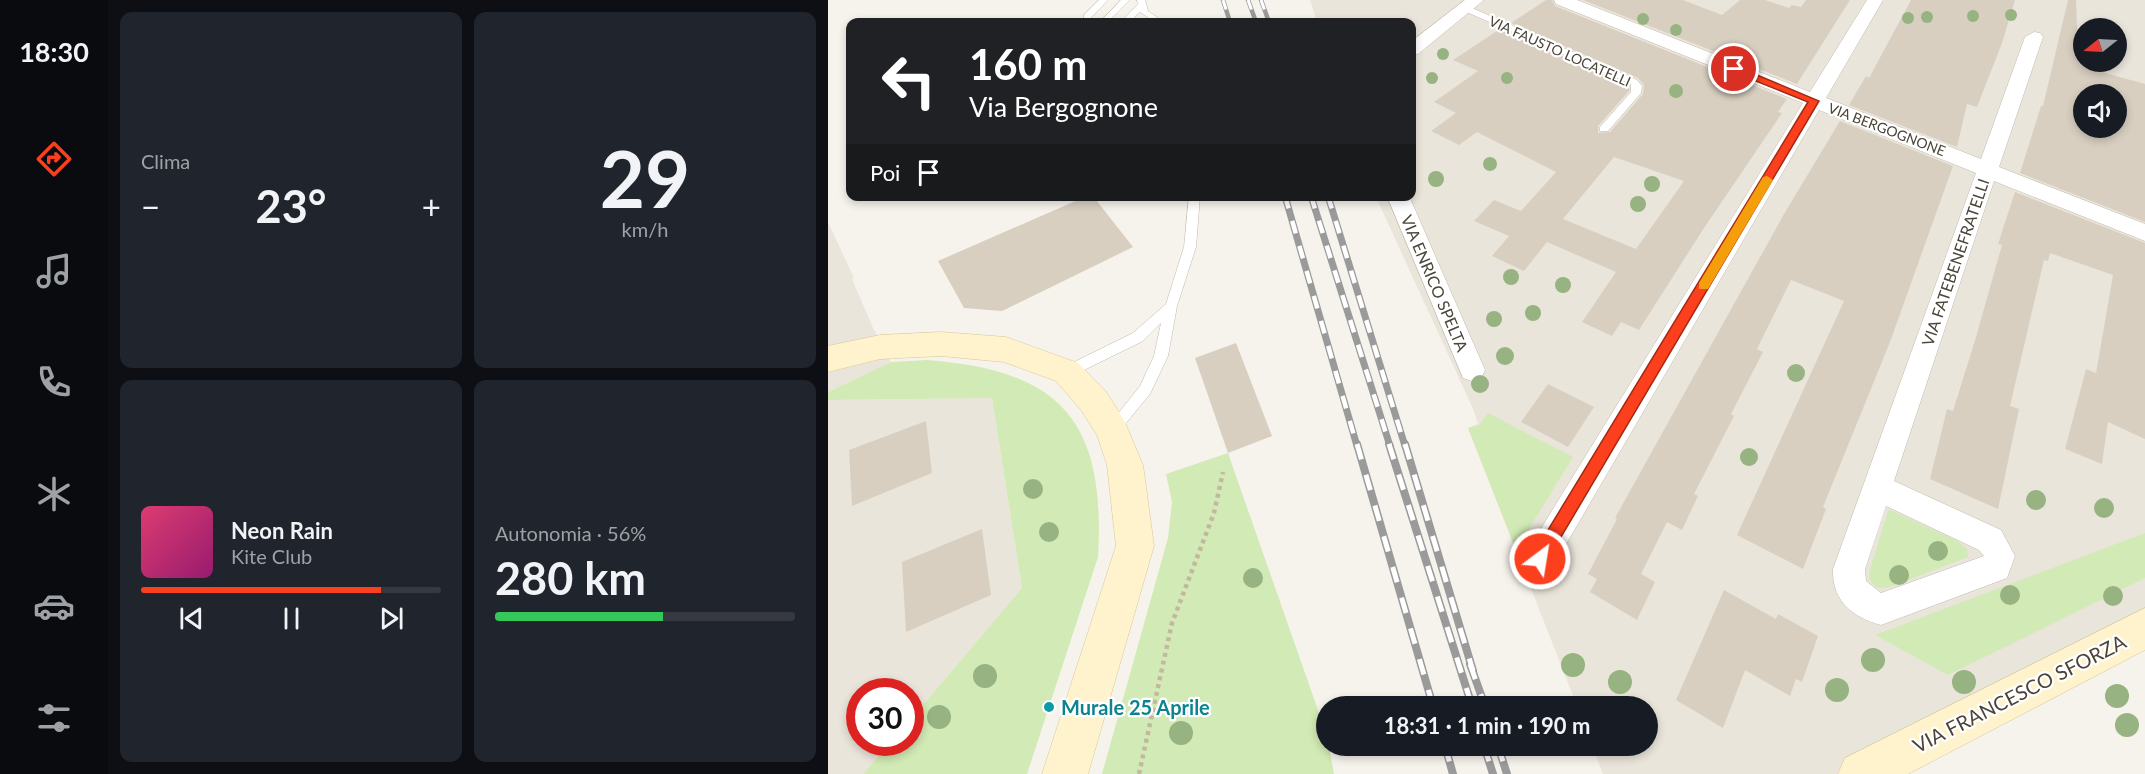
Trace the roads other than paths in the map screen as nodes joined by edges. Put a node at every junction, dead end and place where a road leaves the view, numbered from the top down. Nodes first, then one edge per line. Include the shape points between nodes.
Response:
1 (1085, 0) edge
2 (1104, 0) edge
3 (1126, 0) edge
4 (1562, 0) edge
5 (1875, 0) edge
6 (1470, 4) edge
7 (1142, 6) edge
8 (1087, 18) edge
9 (1089, 18) edge
10 (1108, 18) edge
11 (1129, 18) edge
12 (1156, 18) edge
13 (2034, 37) dead end
14 (1416, 47) edge
15 (1814, 101) junction
16 (1604, 129) dead end
17 (1988, 169) junction
18 (1195, 201) edge
19 (1400, 201) edge
20 (2145, 233) edge
21 (1171, 306) junction
22 (828, 359) edge
23 (1472, 370) dead end
24 (1067, 372) junction
25 (1112, 430) junction
26 (1877, 488) junction
27 (1540, 559) dead end
28 (2145, 628) edge
29 (1065, 774) edge
30 (1861, 774) edge

1 - 8 lane
2 - 9 lane
3 - 10 lane
4 - 15 street, VIA BERGOGNONE
5 - 15 street
6 - 14 street
6 - 16 lane, VIA FAUSTO LOCATELLI via 1634,82 1638,86 1636,93
7 - 11 lane
7 - 12 lane
13 - 17 street, VIA FATEBENEFRATELLI
15 - 17 street, VIA BERGOGNONE
15 - 27 street
17 - 20 street, VIA BERGOGNONE
17 - 26 street, VIA FATEBENEFRATELLI
18 - 21 lane via 1190,247
19 - 23 street, VIA ENRICO SPELTA
21 - 24 lane via 1138,338
21 - 25 lane via 1161,356 1144,390
22 - 24 street via 880,347 941,344 1006,350
24 - 25 street via 1093,400
25 - 29 street via 1125,465 1135,546
26 - 26 street, VIA FATEBENEFRATELLI via 1848,579 1851,590 1869,606 1891,606 1998,564 1999,552 1990,540
28 - 30 street, VIA FRANCESCO SFORZA

